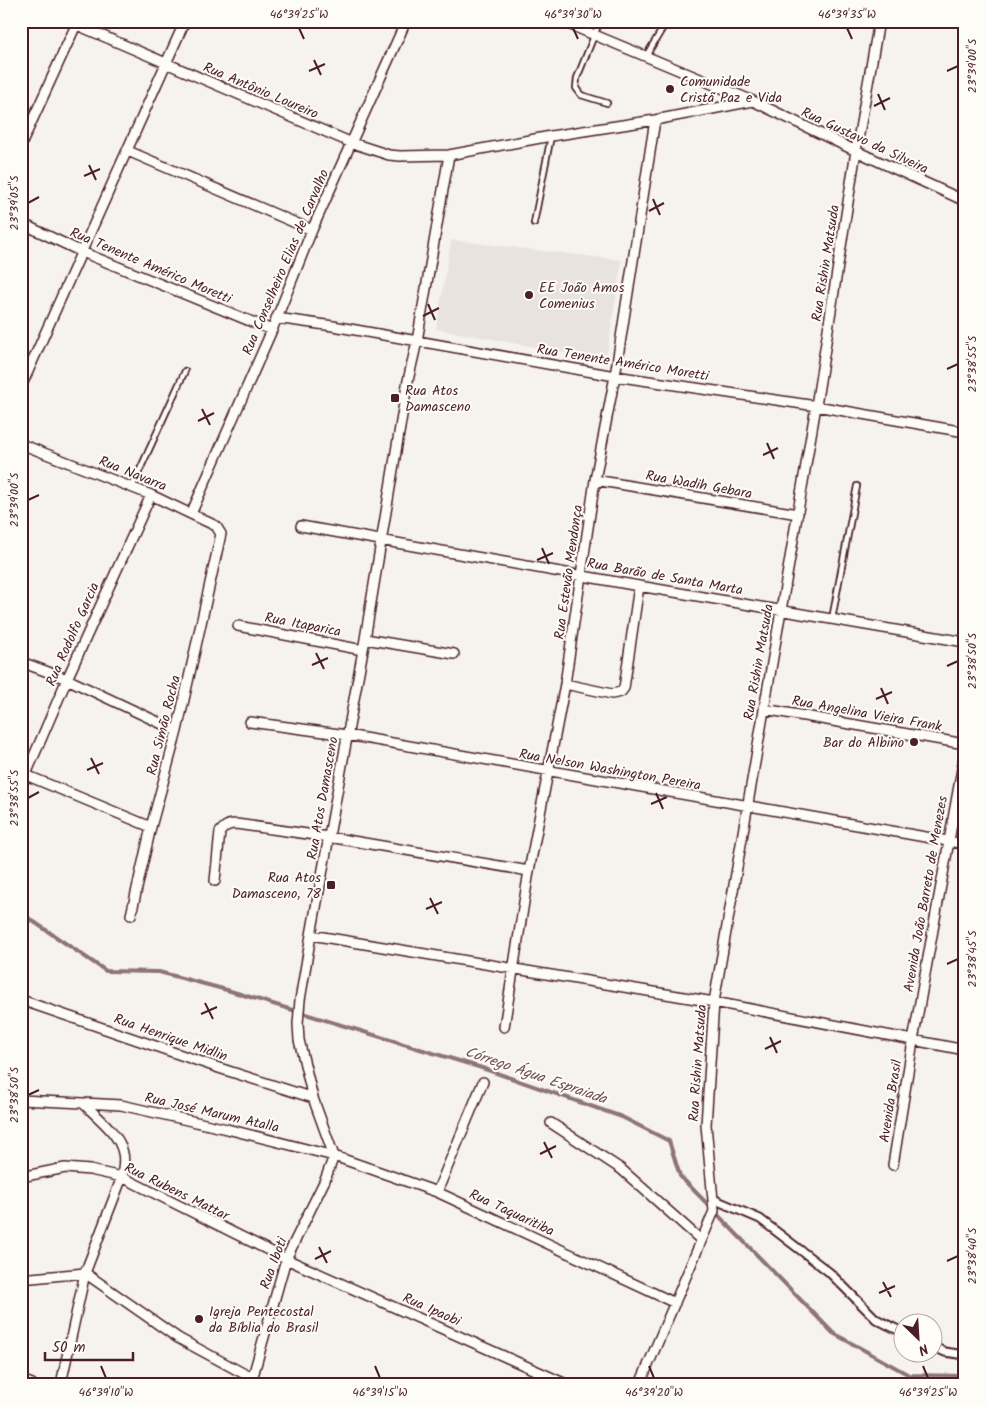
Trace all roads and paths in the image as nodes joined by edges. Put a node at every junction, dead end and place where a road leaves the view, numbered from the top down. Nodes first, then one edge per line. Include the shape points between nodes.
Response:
1 (184, 21) edge
2 (406, 21) edge
3 (561, 21) edge
4 (600, 21) edge
5 (667, 21) edge
6 (880, 21) edge
7 (72, 23) edge
8 (593, 34) junction
9 (646, 56) junction
10 (165, 64) junction
11 (753, 101) junction
12 (607, 103) dead end
13 (655, 120) junction
14 (551, 136) junction
15 (352, 143) junction
16 (21, 145) edge
17 (128, 151) junction
18 (856, 152) junction
19 (449, 155) junction
20 (965, 201) edge
21 (21, 223) edge
22 (534, 223) dead end
23 (312, 230) junction
24 (82, 252) junction
25 (276, 318) junction
26 (272, 330) junction
27 (417, 341) junction
28 (184, 372) dead end
29 (616, 376) junction
30 (21, 387) edge
31 (816, 406) junction
32 (965, 432) edge
33 (21, 444) edge
34 (595, 480) junction
35 (857, 486) dead end
36 (132, 487) junction
37 (152, 495) junction
38 (191, 514) junction
39 (798, 514) junction
40 (301, 526) dead end
41 (221, 541) joint
42 (381, 541) junction
43 (581, 575) junction
44 (639, 586) junction
45 (781, 611) junction
46 (832, 619) junction
47 (238, 626) dead end
48 (365, 639) junction
49 (965, 642) edge
50 (363, 650) junction
51 (454, 654) dead end
52 (21, 662) edge
53 (67, 678) junction
54 (565, 684) junction
55 (764, 709) junction
56 (250, 722) dead end
57 (177, 730) junction
58 (347, 735) junction
59 (965, 744) edge
60 (965, 752) edge
61 (547, 771) junction
62 (24, 774) edge
63 (21, 786) edge
64 (746, 807) junction
65 (151, 827) junction
66 (329, 837) junction
67 (948, 841) junction
68 (965, 844) edge
69 (529, 871) junction
70 (215, 881) dead end
71 (130, 916) dead end
72 (311, 935) junction
73 (514, 968) junction
74 (21, 1000) edge
75 (714, 1002) junction
76 (504, 1027) dead end
77 (913, 1041) junction
78 (965, 1050) edge
79 (482, 1082) dead end
80 (313, 1098) junction
81 (21, 1100) edge
82 (83, 1103) junction
83 (551, 1123) dead end
84 (334, 1156) junction
85 (893, 1165) dead end
86 (122, 1177) junction
87 (21, 1178) edge
88 (436, 1192) junction
89 (713, 1199) junction
90 (702, 1240) junction
91 (286, 1260) junction
92 (85, 1273) junction
93 (21, 1279) edge
94 (675, 1303) junction
95 (894, 1328) edge
96 (944, 1352) edge
97 (965, 1355) edge
98 (21, 1380) edge
99 (251, 1381) edge
100 (32, 1384) edge
101 (62, 1384) edge
102 (263, 1384) edge
103 (566, 1384) edge
104 (640, 1384) edge

1 - 10 street
2 - 15 street, Rua Conselheiro Elias de Carvalho
3 - 8 street, Rua Gustavo da Silveira
4 - 8 lane
5 - 9 lane
6 - 18 street, Rua Rishin Matsuda
7 - 10 street, Rua Antônio Loureiro
7 - 16 street
8 - 9 street, Rua Gustavo da Silveira
8 - 12 lane via 576,88 581,95
9 - 11 street, Rua Gustavo da Silveira
10 - 15 street, Rua Antônio Loureiro
10 - 17 street
11 - 13 street
11 - 18 street, Rua Gustavo da Silveira
13 - 14 street
13 - 29 street, Rua Estevão Mendonça
14 - 19 street
14 - 22 lane
15 - 19 street, Rua Antônio Loureiro via 389,155
15 - 23 street, Rua Conselheiro Elias de Carvalho
17 - 23 street
17 - 24 street
18 - 20 street, Rua Gustavo da Silveira
18 - 31 street, Rua Rishin Matsuda
19 - 27 street, Rua Atos Damasceno
21 - 24 street, Rua Tenente Américo Moretti
23 - 25 street, Rua Conselheiro Elias de Carvalho
24 - 26 street, Rua Tenente Américo Moretti
24 - 30 street
25 - 26 street, Rua Conselheiro Elias de Carvalho
25 - 27 street, Rua Tenente Américo Moretti
26 - 38 street, Rua Conselheiro Elias de Carvalho
27 - 29 street, Rua Tenente Américo Moretti
27 - 42 street, Rua Atos Damasceno
28 - 36 lane
29 - 31 street, Rua Tenente Américo Moretti
29 - 34 street, Rua Estevão Mendonça
31 - 32 street, Rua Tenente Américo Moretti
31 - 39 street, Rua Rishin Matsuda
33 - 36 street, Rua Navarra
34 - 39 street, Rua Wadih Gebara
34 - 43 street, Rua Estevão Mendonça
35 - 46 lane
36 - 37 street, Rua Navarra
37 - 38 street, Rua Navarra
37 - 53 street, Rua Rodolfo Garcia
38 - 41 street, Rua Navarra via 216,526
39 - 45 street, Rua Rishin Matsuda
40 - 42 street, Rua Barão de Santa Marta
41 - 57 street, Rua Simão Rocha
42 - 43 street, Rua Barão de Santa Marta
42 - 48 street, Rua Atos Damasceno
43 - 44 street, Rua Barão de Santa Marta
43 - 54 street, Rua Estevão Mendonça
44 - 45 street, Rua Barão de Santa Marta
44 - 54 street via 624,688 612,694
45 - 46 street, Rua Barão de Santa Marta
45 - 55 street, Rua Rishin Matsuda
46 - 49 street, Rua Barão de Santa Marta
47 - 50 street, Rua Itaparica
48 - 50 street, Rua Atos Damasceno
48 - 51 street
50 - 58 street, Rua Atos Damasceno
52 - 53 street
53 - 57 street
53 - 62 street, Rua Rodolfo Garcia
54 - 61 street, Rua Estevão Mendonça
55 - 59 street, Rua Angelina Vieira Frank
55 - 64 street, Rua Rishin Matsuda
56 - 58 street, Rua Nelson Washington Pereira
57 - 65 street, Rua Simão Rocha
58 - 61 street, Rua Nelson Washington Pereira
58 - 66 street, Rua Atos Damasceno
60 - 67 street, Avenida João Barreto de Menezes
61 - 64 street, Rua Nelson Washington Pereira
61 - 69 street, Rua Estevão Mendonça
62 - 63 street, Rua Rodolfo Garcia
62 - 65 street
64 - 67 street, Rua Nelson Washington Pereira
64 - 75 street, Rua Rishin Matsuda
65 - 71 street, Rua Simão Rocha
66 - 69 street
66 - 70 street via 229,824 220,832
66 - 72 street, Rua Atos Damasceno
67 - 68 street, Rua Nelson Washington Pereira
67 - 77 street, Avenida João Barreto de Menezes
69 - 73 street, Rua Estevão Mendonça
72 - 73 street
72 - 80 street, Rua Atos Damasceno via 300,1000 298,1040
73 - 75 street
73 - 76 street, Rua Estevão Mendonça
74 - 80 street, Rua Henrique Midlin
75 - 77 street
75 - 89 street, Rua Rishin Matsuda via 706,1125
77 - 78 street
77 - 85 street, Avenida Brasil
79 - 88 street
80 - 84 street, Rua Atos Damasceno
81 - 82 street, Rua José Marum Atalla
82 - 84 street, Rua José Marum Atalla via 121,1105
82 - 86 street via 121,1144
83 - 90 street via 622,1169
84 - 88 street, Rua Taquaritiba
84 - 91 street, Rua Iboti
86 - 87 street, Rua Rubens Mattar via 65,1168
86 - 91 street, Rua Rubens Mattar
86 - 92 street
88 - 94 street, Rua Taquaritiba
89 - 90 street, Rua Rishin Matsuda via 714,1211
89 - 95 street via 760,1219 829,1272 876,1320
90 - 94 street, Rua Rishin Matsuda
91 - 99 street, Rua Iboti
91 - 103 street, Rua Ipaobi
92 - 93 street
92 - 99 street via 178,1338
92 - 101 street
94 - 104 street, Rua Rishin Matsuda
96 - 97 street
98 - 100 street
99 - 102 street

